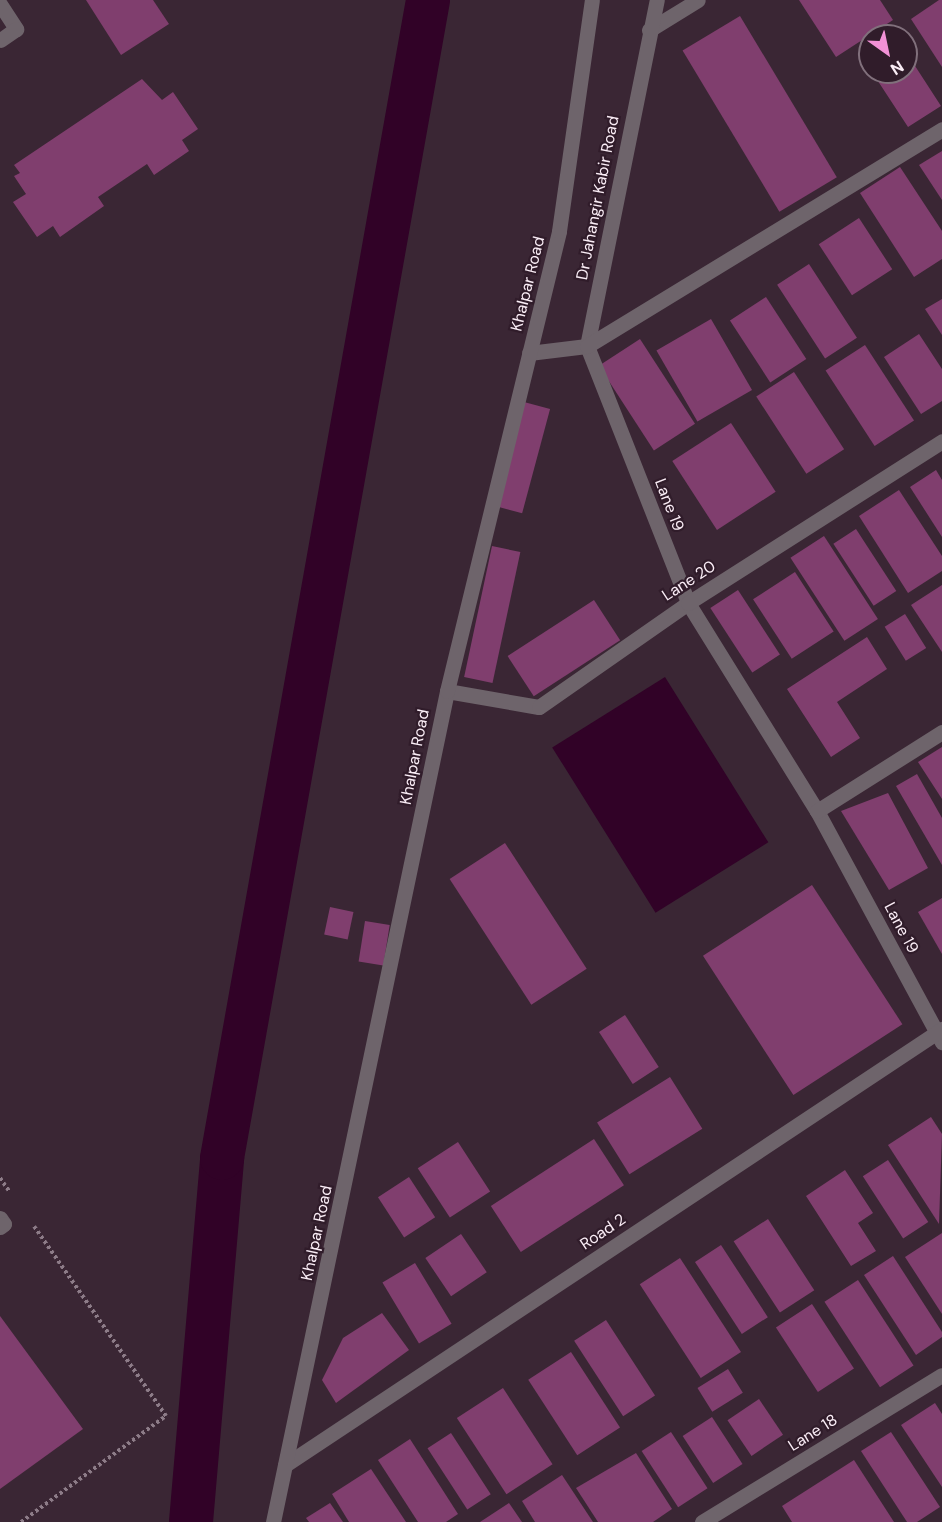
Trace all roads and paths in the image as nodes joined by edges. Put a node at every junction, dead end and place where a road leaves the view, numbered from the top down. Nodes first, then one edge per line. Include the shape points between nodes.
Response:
1 (592, 0) edge
2 (657, 0) edge
3 (698, 0) edge
4 (0, 4) edge
5 (649, 30) junction
6 (0, 40) edge
7 (942, 129) edge
8 (587, 346) junction
9 (530, 353) junction
10 (942, 441) edge
11 (688, 603) junction
12 (447, 691) junction
13 (942, 732) edge
14 (817, 811) junction
15 (940, 1035) edge
16 (0, 1178) edge
17 (13, 1197) dead end
18 (27, 1216) dead end
19 (0, 1218) edge
20 (0, 1227) edge
21 (942, 1375) edge
22 (285, 1465) junction
23 (21, 1522) edge
24 (273, 1522) edge
25 (702, 1522) edge

1 - 9 street, Khalpar Road via 560,231
2 - 5 street, Dr Jahangir Kabir Road
3 - 5 street
4 - 6 street via 16,29
5 - 8 street, Dr Jahangir Kabir Road
7 - 8 street
8 - 9 street
8 - 11 street, Lane 19
9 - 12 street, Khalpar Road
10 - 11 street, Lane 20
11 - 12 street, Lane 20 via 539,706
11 - 14 street, Lane 19
12 - 22 street, Khalpar Road
13 - 14 street
14 - 15 street, Lane 19
15 - 22 street, Road 2
16 - 17 path
18 - 23 path via 166,1416
19 - 20 street via 4,1224
21 - 25 street, Lane 18
22 - 24 street, Khalpar Road

